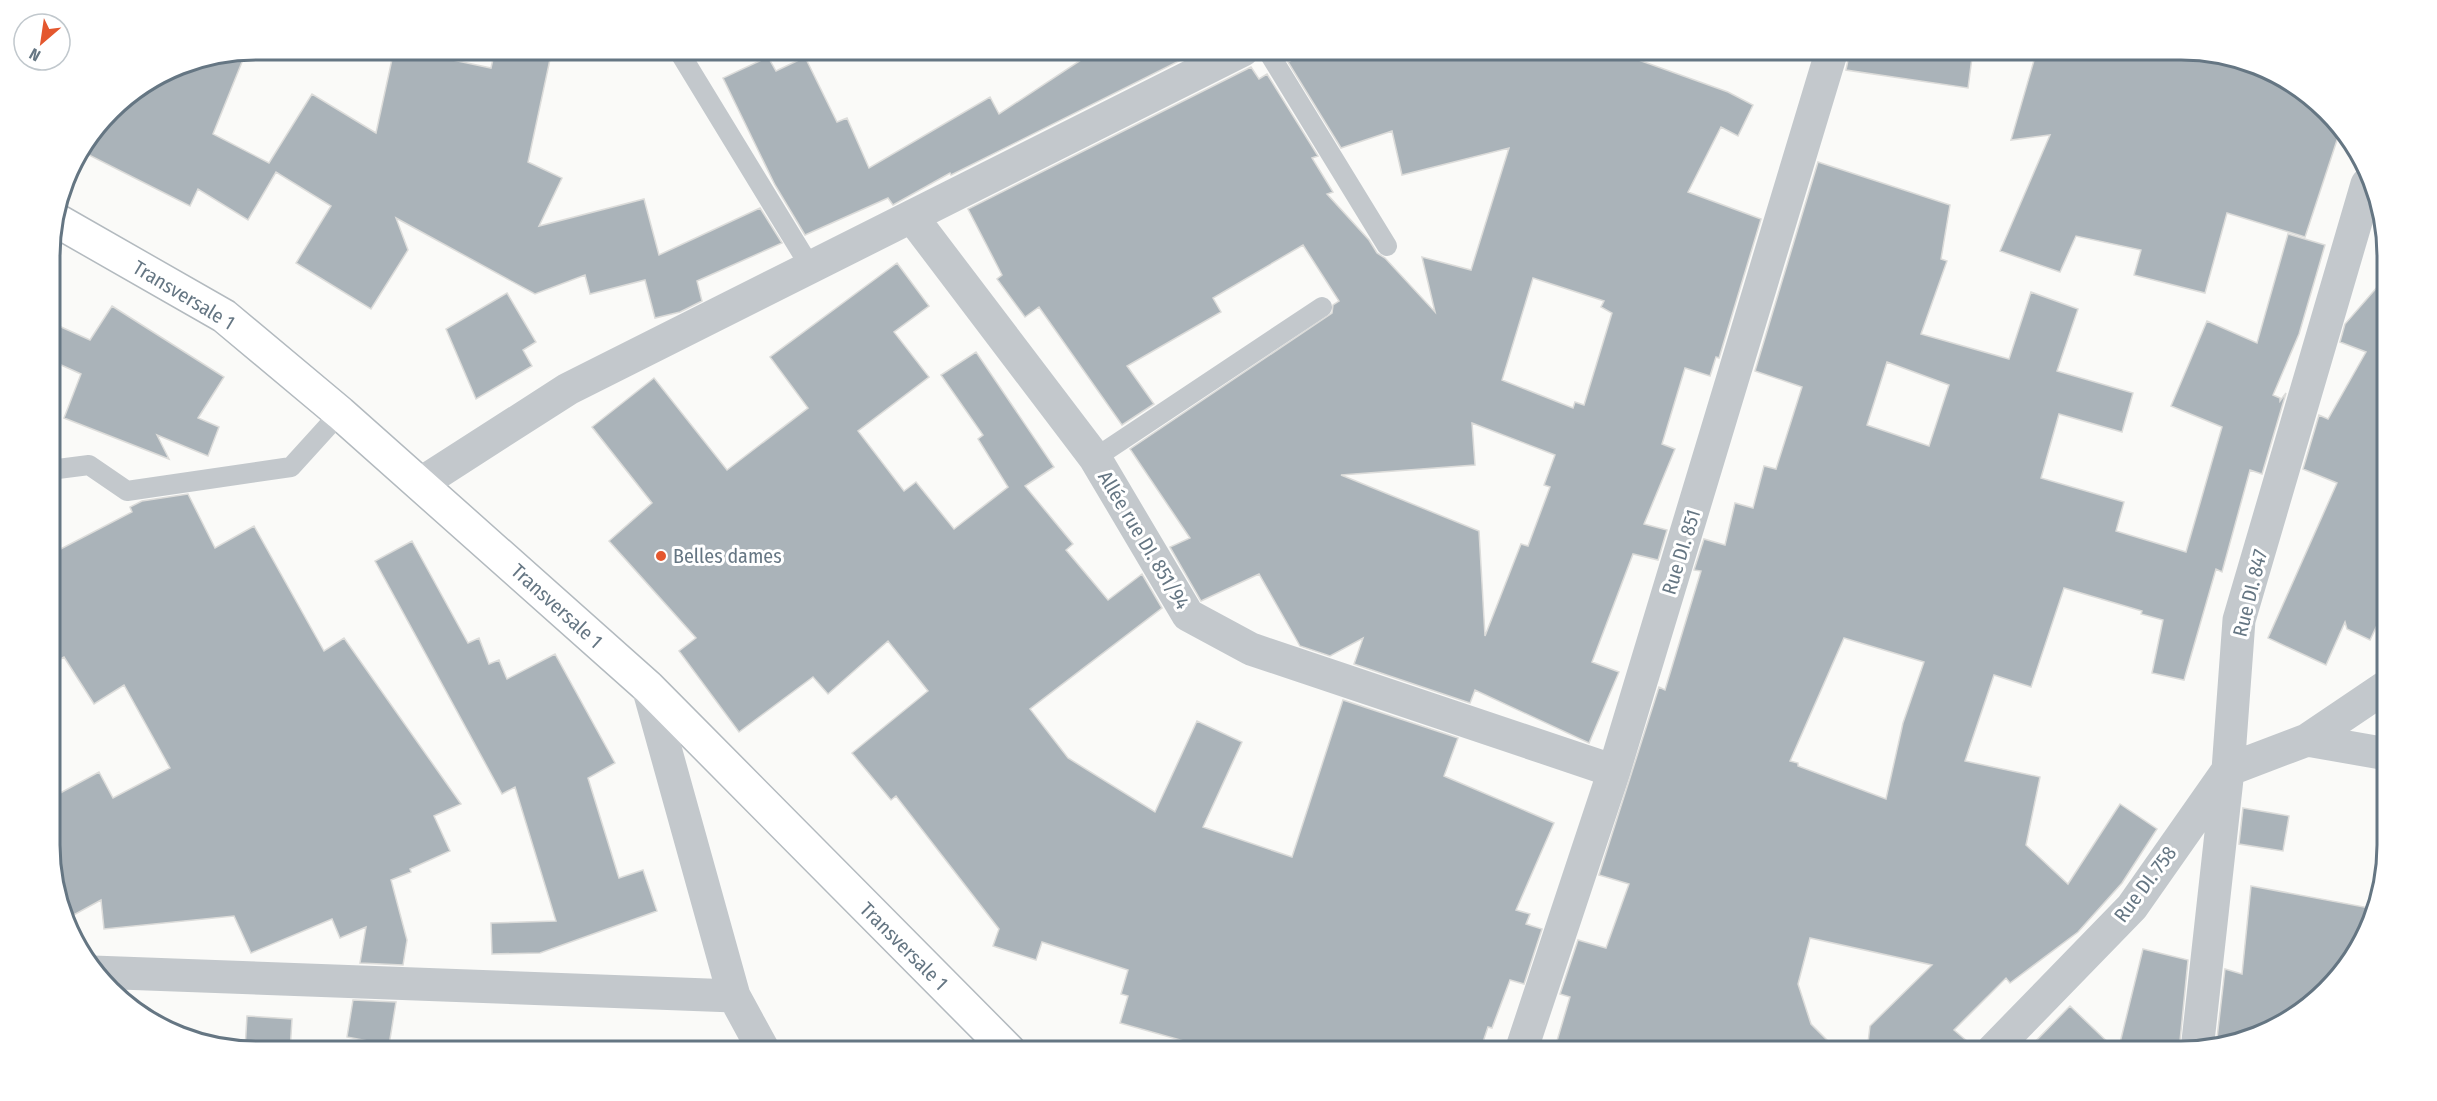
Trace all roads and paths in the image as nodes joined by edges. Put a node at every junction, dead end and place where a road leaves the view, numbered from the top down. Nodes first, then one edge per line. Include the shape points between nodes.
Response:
1 (684, 60) edge
2 (1223, 60) edge
3 (1273, 60) edge
4 (1829, 60) edge
5 (2365, 190) edge
6 (912, 217) junction
7 (63, 224) edge
8 (1387, 246) dead end
9 (811, 268) junction
10 (1322, 307) dead end
11 (340, 413) junction
12 (1095, 458) junction
13 (60, 469) edge
14 (420, 484) junction
15 (648, 687) junction
16 (2377, 693) edge
17 (2307, 740) junction
18 (2377, 752) edge
19 (2228, 770) junction
20 (1614, 771) junction
21 (108, 973) edge
22 (734, 996) junction
23 (2198, 1040) edge
24 (759, 1041) edge
25 (999, 1041) edge
26 (1524, 1041) edge
27 (2002, 1041) edge

1 - 9 lane
2 - 6 street
3 - 8 lane
4 - 20 street, Rue DI. 851
5 - 19 street, Rue DI. 847 via 2239,620
6 - 9 street
6 - 12 street, Allée rue DI. 851/94
7 - 11 main road, Transversale 1 via 224,316
9 - 14 street via 568,389
10 - 12 lane
11 - 13 lane via 291,467 127,491 89,465
11 - 14 main road, Transversale 1
12 - 20 street, Allée rue DI. 851/94 via 1188,615 1251,649
14 - 15 main road, Transversale 1
15 - 22 street
15 - 25 main road, Transversale 1
16 - 17 street
17 - 18 street
17 - 19 street
19 - 23 street, Rue DI. 847
19 - 27 street, Rue DI. 758 via 2132,906
20 - 26 street, Rue DI. 851
21 - 22 street
22 - 24 street

